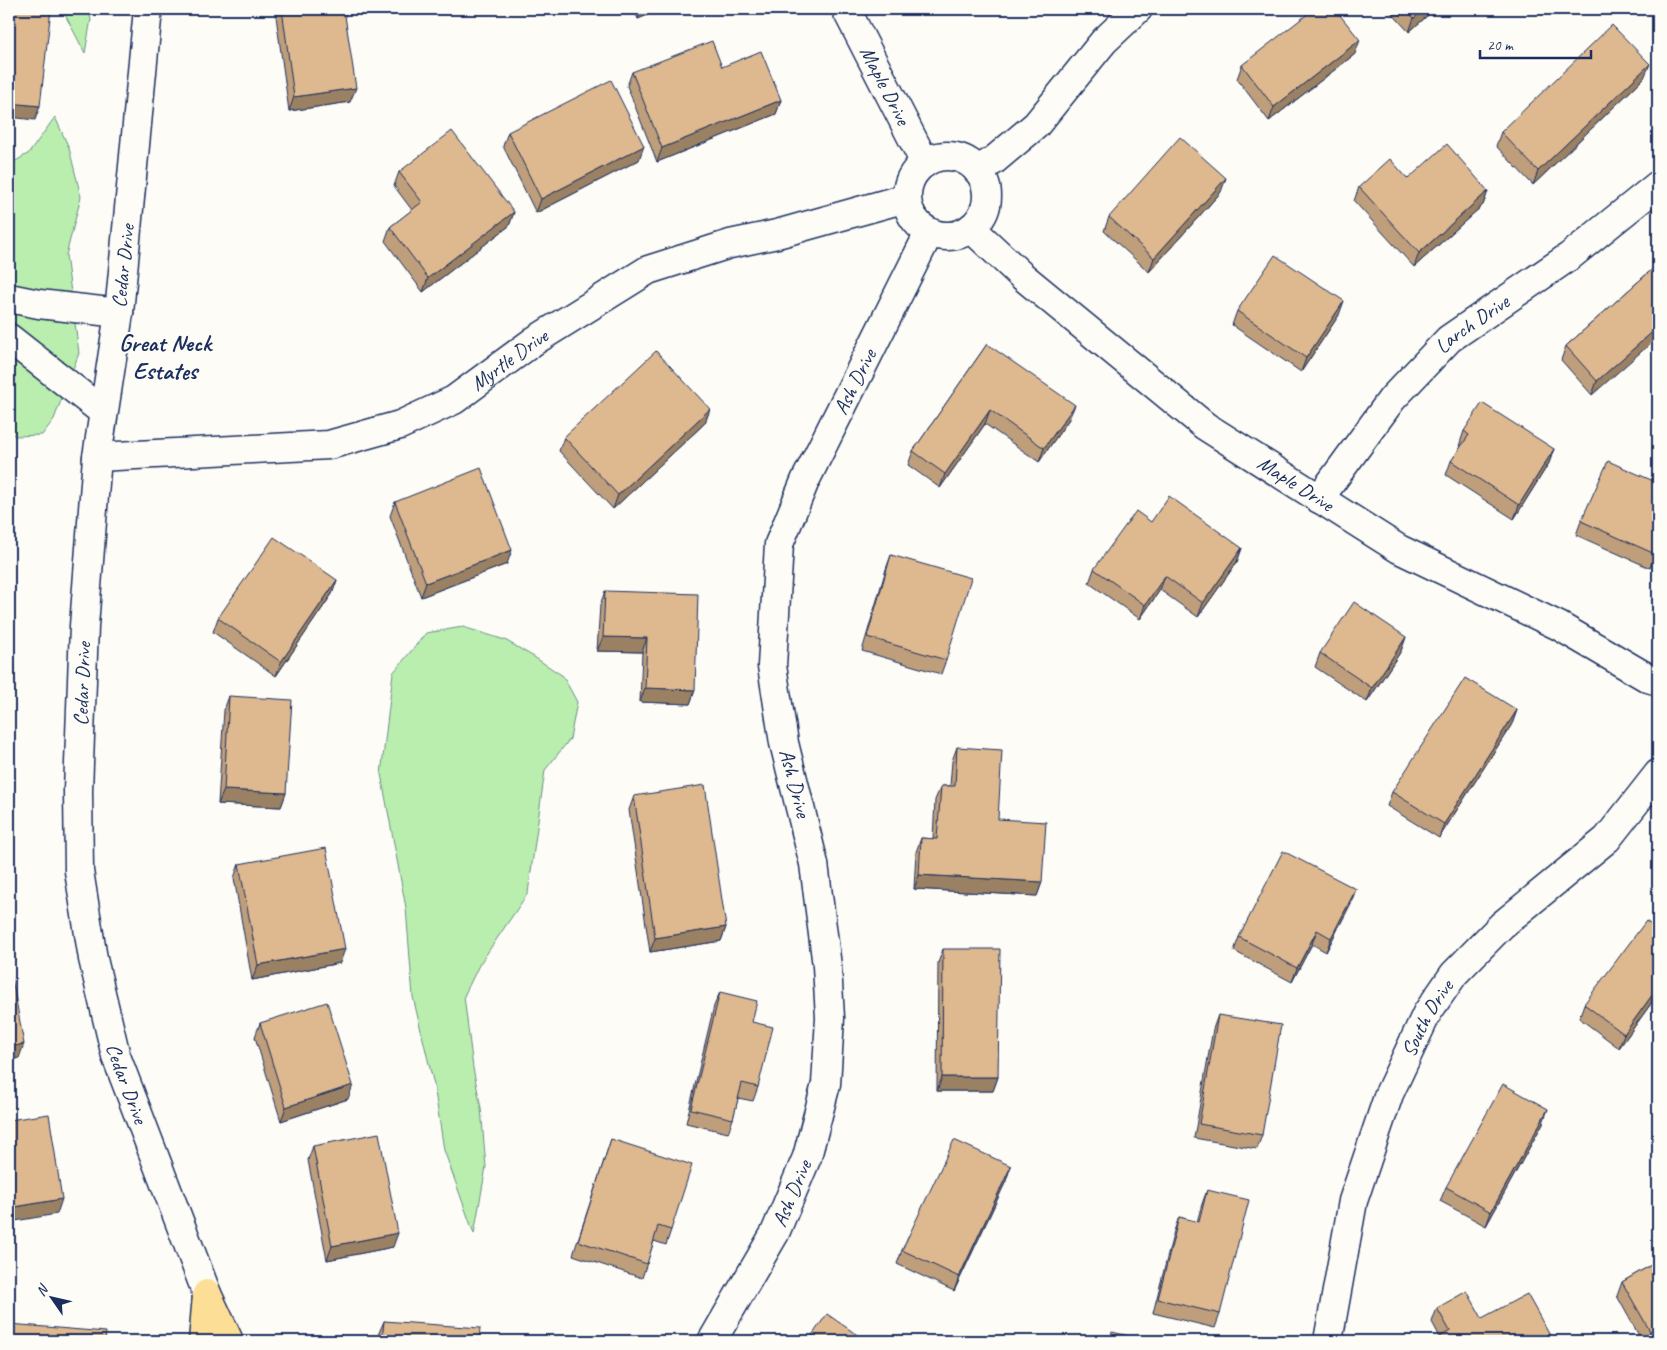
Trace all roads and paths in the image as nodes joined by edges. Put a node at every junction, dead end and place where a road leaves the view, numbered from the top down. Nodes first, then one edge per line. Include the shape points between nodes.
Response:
1 (148, 9) edge
2 (846, 9) edge
3 (1138, 9) edge
4 (925, 162) junction
5 (977, 170) junction
6 (1658, 186) edge
7 (906, 198) junction
8 (971, 228) junction
9 (929, 233) junction
10 (9, 298) edge
11 (119, 313) junction
12 (9, 338) edge
13 (102, 411) junction
14 (97, 457) junction
15 (1319, 498) junction
16 (1658, 680) edge
17 (1658, 774) edge
18 (207, 1294) junction
19 (203, 1341) edge
20 (212, 1341) edge
21 (229, 1341) edge
22 (712, 1341) edge
23 (1328, 1341) edge

1 - 11 street, Cedar Drive
2 - 4 street, Maple Drive
3 - 5 street via 1104,41 1036,125
4 - 5 street via 950,156 963,158
4 - 7 street via 915,172
5 - 8 street via 987,187 988,200 984,213
6 - 15 street, Larch Drive via 1570,256 1449,339 1392,398
7 - 9 street via 916,223
7 - 14 street, Myrtle Drive via 730,244 648,270 534,341 454,400 400,425 329,445
8 - 9 street via 954,236
8 - 15 street, Maple Drive via 1021,275 1205,426
9 - 22 street, Ash Drive via 805,481 779,544 772,666 784,743 814,864 830,1018 826,1084 808,1157 775,1234
10 - 11 street
11 - 13 street, Cedar Drive
12 - 13 street
13 - 14 street, Cedar Drive
14 - 18 street, Cedar Drive via 84,626 78,791 79,871 92,959 116,1056
15 - 16 street, Maple Drive via 1398,549 1559,626 1648,678
17 - 23 street, South Drive via 1607,839 1502,925 1454,974 1427,1014 1389,1094 1353,1202
18 - 19 main road
18 - 20 street, Cedar Drive
18 - 21 main road

